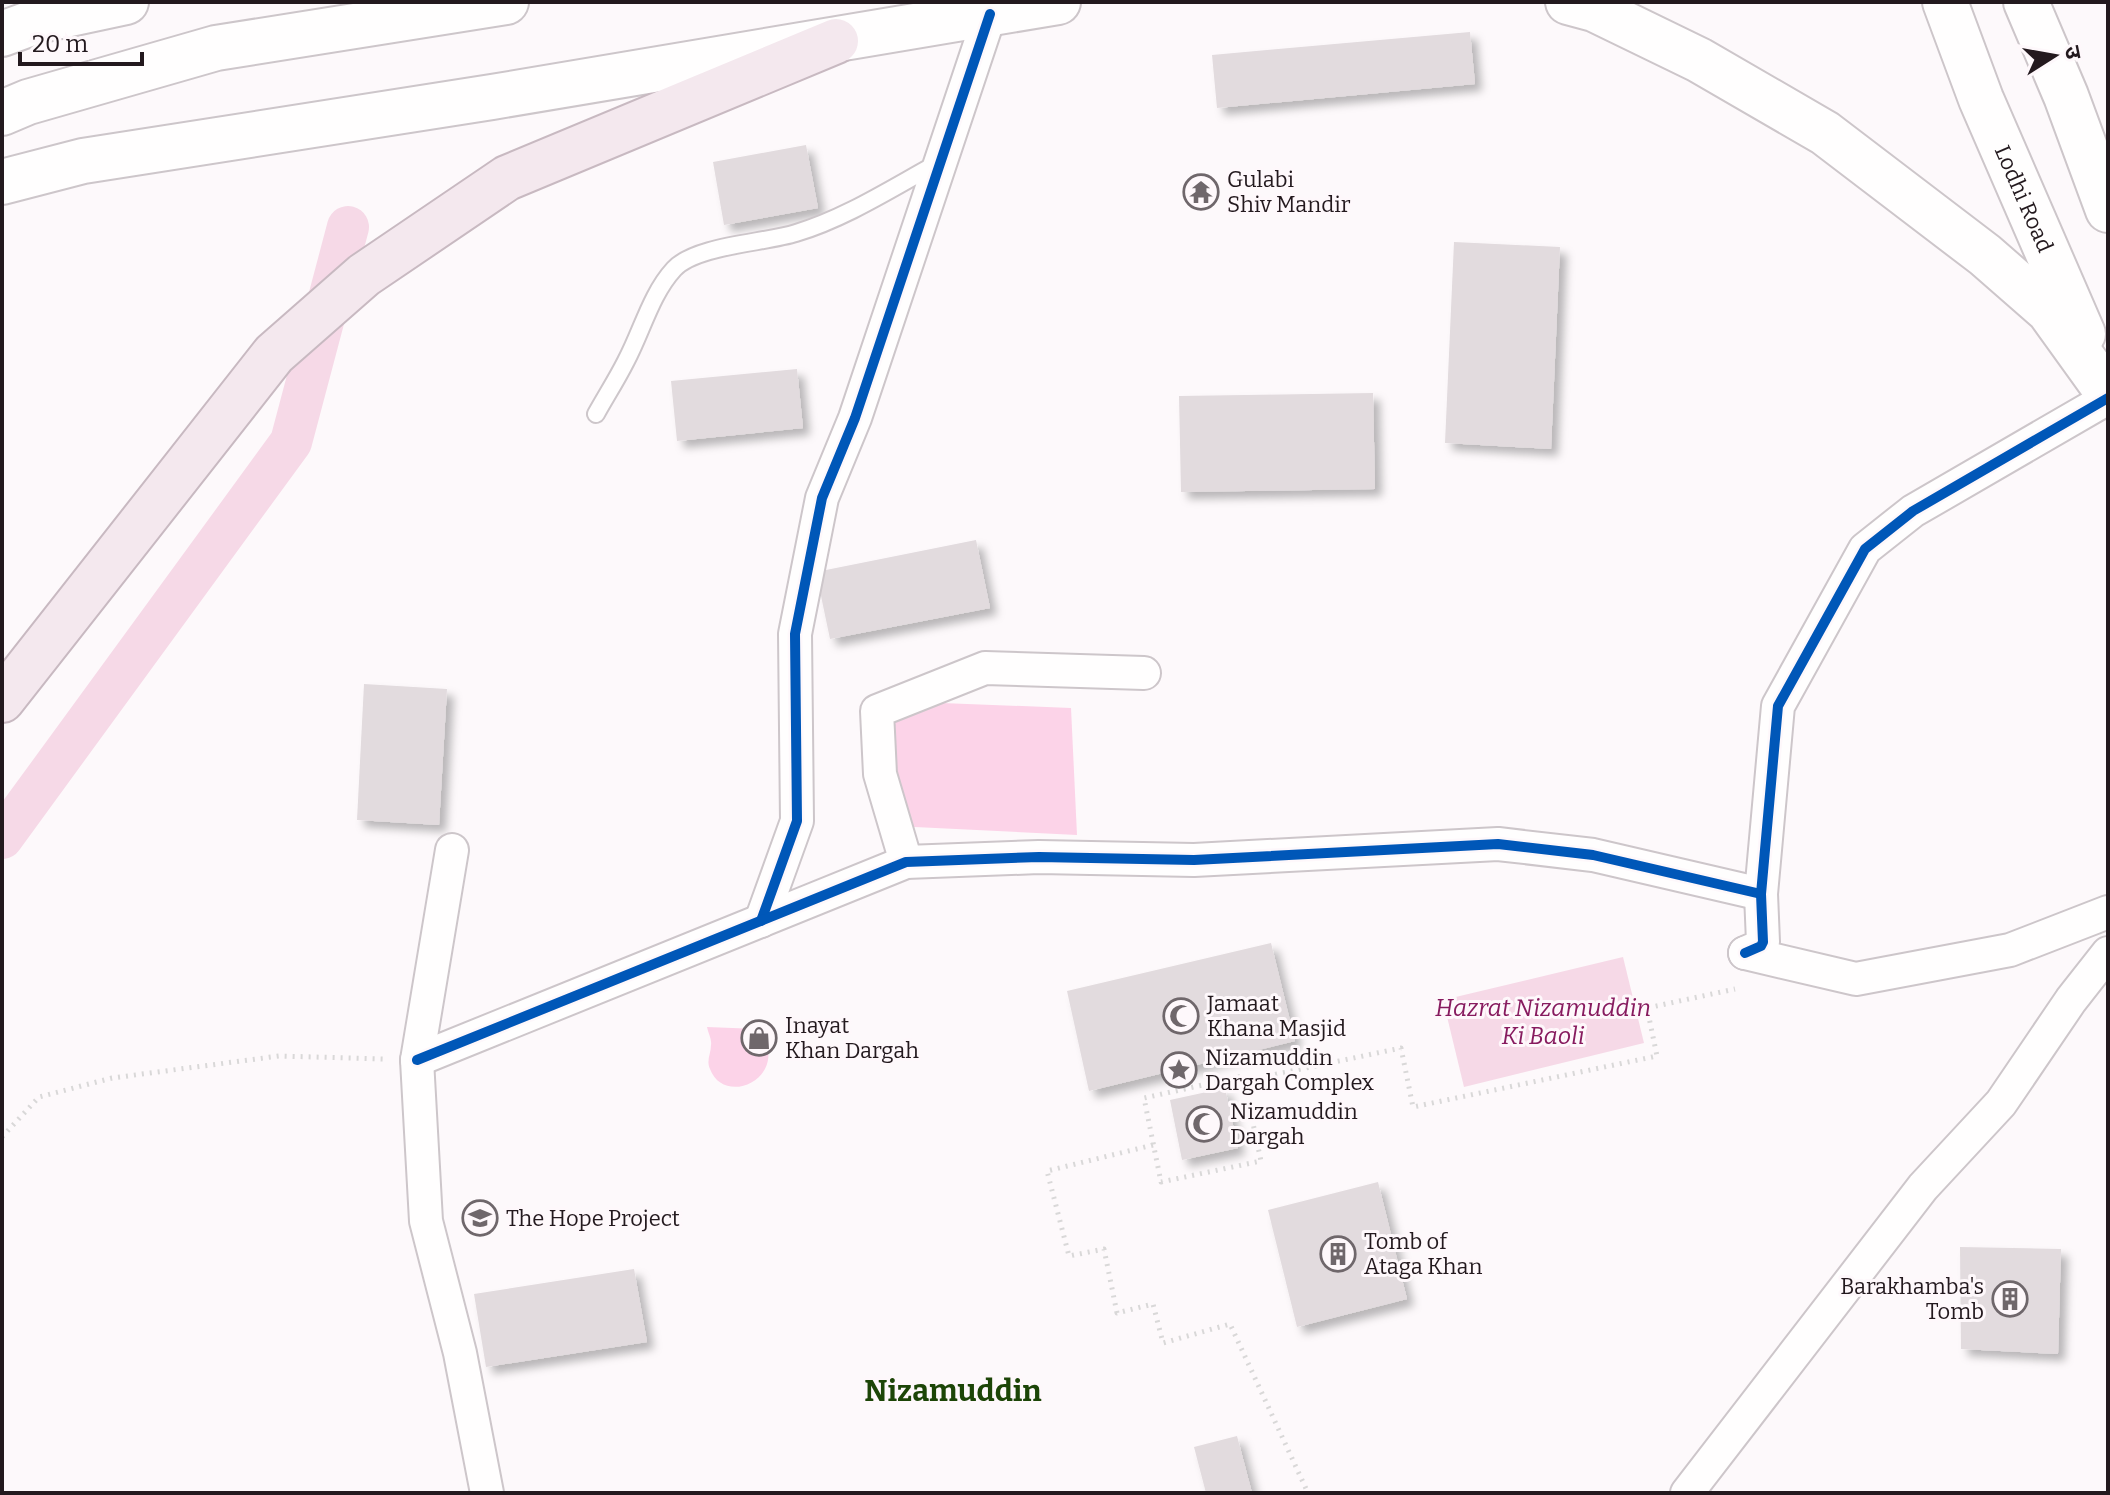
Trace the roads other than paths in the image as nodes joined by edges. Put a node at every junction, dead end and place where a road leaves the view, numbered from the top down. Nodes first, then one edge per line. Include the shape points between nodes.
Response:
1 (126, 2) edge
2 (506, 2) edge
3 (1058, 2) edge
4 (1568, 2) edge
5 (1945, 2) edge
6 (2026, 2) edge
7 (990, 14) junction
8 (20, 27) edge
9 (836, 41) junction
10 (15, 107) edge
11 (940, 163) junction
12 (2, 182) edge
13 (2108, 210) edge
14 (2108, 394) edge
15 (596, 414) dead end
16 (1144, 673) dead end
17 (2, 700) edge
18 (452, 850) dead end
19 (906, 862) junction
20 (1761, 894) junction
21 (2108, 912) edge
22 (761, 921) junction
23 (2108, 953) edge
24 (417, 1060) junction
25 (487, 1493) edge
26 (1687, 1493) edge

1 - 8 main road
2 - 10 main road via 216,48
3 - 7 main road
4 - 14 main road via 1594,9 1699,60 1825,133 1985,255 2049,311
5 - 14 main road, Lodhi Road via 1981,99
6 - 13 main road
7 - 9 main road
7 - 11 street
9 - 12 main road via 83,161
9 - 17 highway via 507,178 364,275 274,354
11 - 15 lane via 828,223 721,248 676,267
11 - 22 street via 855,418 822,498 795,634 797,821
14 - 20 street via 1913,511 1865,549 1778,706
16 - 19 street via 985,668 877,711 880,774
18 - 24 street
19 - 20 street via 1039,857 1194,860 1498,844 1593,855
19 - 22 street
20 - 21 street via 1763,942 1745,953 1856,979 2010,950
22 - 24 street
23 - 26 street via 2001,1103 1923,1187
24 - 25 street via 426,1221 460,1353

